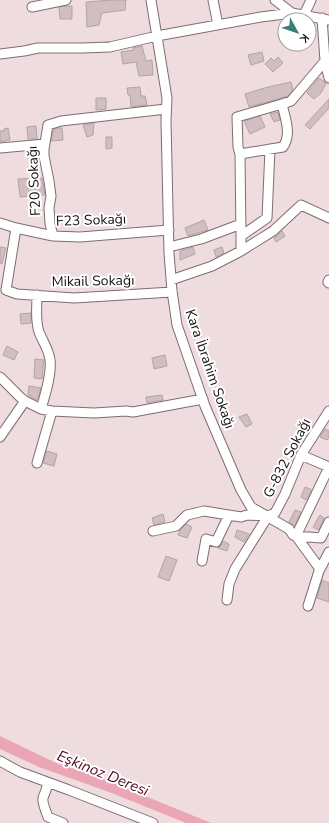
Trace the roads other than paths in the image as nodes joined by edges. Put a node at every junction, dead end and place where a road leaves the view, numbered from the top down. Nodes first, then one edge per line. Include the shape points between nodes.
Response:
1 (66, 0) edge
2 (151, 0) edge
3 (213, 0) edge
4 (275, 0) edge
5 (311, 0) edge
6 (32, 7) dead end
7 (291, 12) edge
8 (305, 12) edge
9 (277, 15) edge
10 (325, 19) edge
11 (218, 25) junction
12 (157, 36) junction
13 (0, 54) edge
14 (325, 62) junction
15 (329, 78) edge
16 (282, 104) junction
17 (166, 110) junction
18 (45, 144) junction
19 (0, 148) edge
20 (270, 149) junction
21 (240, 154) junction
22 (329, 218) edge
23 (0, 223) edge
24 (241, 224) junction
25 (16, 228) junction
26 (169, 230) junction
27 (53, 236) junction
28 (241, 236) junction
29 (169, 246) junction
30 (241, 251) junction
31 (171, 280) junction
32 (172, 292) junction
33 (37, 295) junction
34 (0, 377) edge
35 (202, 399) junction
36 (25, 401) junction
37 (41, 409) junction
38 (52, 411) junction
39 (329, 411) edge
40 (326, 422) edge
41 (0, 437) edge
42 (301, 455) junction
43 (37, 463) dead end
44 (329, 467) edge
45 (229, 515) junction
46 (268, 516) junction
47 (329, 522) edge
48 (153, 530) dead end
49 (296, 536) junction
50 (329, 552) edge
51 (202, 562) dead end
52 (320, 569) junction
53 (226, 600) dead end
54 (308, 606) dead end
55 (0, 761) edge
56 (47, 782) junction
57 (63, 823) edge
58 (153, 823) edge

1 - 6 street
2 - 12 street, Kara İbrahim Sokağı
3 - 11 street
4 - 7 street
5 - 8 street
9 - 11 street
10 - 14 street
11 - 12 street
12 - 13 street via 110,47 38,48
12 - 17 street, Kara İbrahim Sokağı via 167,98
14 - 15 street
14 - 16 street via 291,101
16 - 20 street via 288,130 286,142 283,147
16 - 21 street via 236,117
17 - 18 street, F20 Sokağı via 61,121 48,125
17 - 26 street, Kara İbrahim Sokağı
18 - 19 street
18 - 27 street, F20 Sokağı via 44,156 51,196 49,208
20 - 21 street
20 - 28 street via 267,218
21 - 24 street
22 - 30 street via 301,205 273,231
23 - 25 street, F20 Sokağı
24 - 28 street
24 - 29 street via 202,239
25 - 27 street, F23 Sokağı
25 - 33 street, Mikail Sokağı via 6,290 18,294
26 - 27 street, F23 Sokağı via 80,237
26 - 29 street, Kara İbrahim Sokağı
28 - 30 street
29 - 31 street, Kara İbrahim Sokağı
30 - 31 street via 212,266
31 - 32 street, Kara İbrahim Sokağı
32 - 33 street, Mikail Sokağı via 74,298
32 - 35 street, Kara İbrahim Sokağı via 177,325
33 - 37 street via 38,328 48,350 50,363
34 - 36 street
35 - 38 street via 133,412
35 - 46 street, Kara İbrahim Sokağı via 241,490 251,507
36 - 37 street
36 - 41 street
37 - 38 street
38 - 43 street
39 - 40 street, G-832 Sokağı
40 - 42 street, G-832 Sokağı
42 - 44 street
42 - 46 street, G-832 Sokağı via 281,503 275,513
44 - 49 street
45 - 46 street
45 - 48 street via 204,511 187,515 176,526
45 - 51 street via 216,542 206,539
46 - 49 street, Kara İbrahim Sokağı
46 - 53 street via 235,568
47 - 49 street via 321,538
49 - 52 street, Kara İbrahim Sokağı
50 - 52 street
52 - 54 street
55 - 56 street
56 - 57 street via 48,788 43,799 44,808 48,817
56 - 58 street

